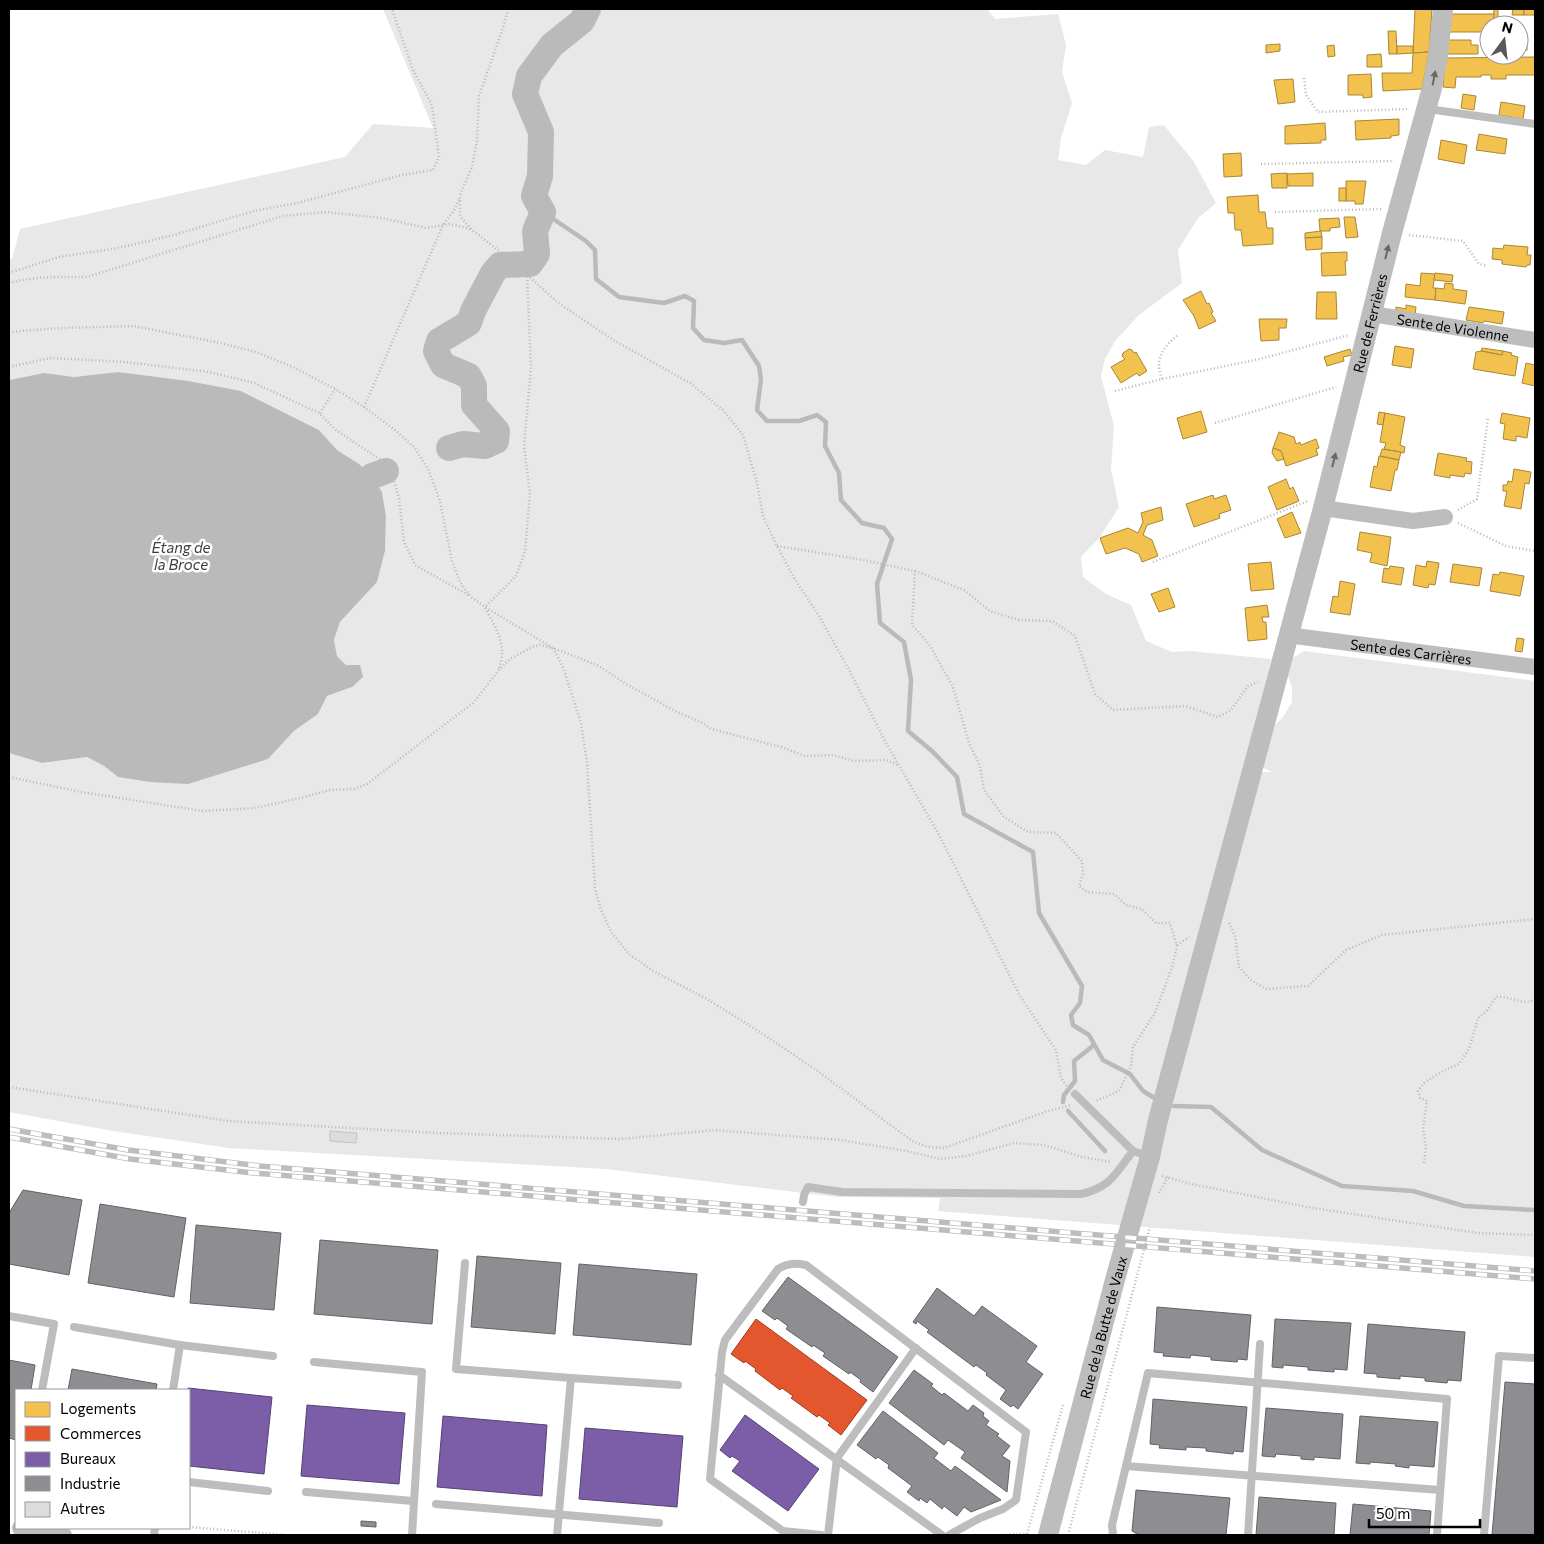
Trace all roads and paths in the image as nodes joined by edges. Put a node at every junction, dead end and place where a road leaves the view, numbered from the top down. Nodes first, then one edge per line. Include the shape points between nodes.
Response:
1 (392, 9) edge
2 (508, 9) edge
3 (1443, 9) edge
4 (1304, 78) dead end
5 (1426, 109) junction
6 (1535, 124) edge
7 (1412, 160) junction
8 (1261, 164) dead end
9 (460, 196) junction
10 (1400, 206) junction
11 (1275, 212) dead end
12 (443, 225) junction
13 (472, 230) junction
14 (1392, 234) junction
15 (1487, 266) dead end
16 (9, 273) edge
17 (527, 274) junction
18 (9, 283) edge
19 (1369, 323) junction
20 (9, 332) edge
21 (1179, 334) dead end
22 (1535, 340) edge
23 (9, 367) edge
24 (1162, 379) junction
25 (1353, 388) junction
26 (336, 389) junction
27 (1115, 391) dead end
28 (364, 407) junction
29 (319, 413) junction
30 (1488, 418) dead end
31 (1215, 423) dead end
32 (1324, 501) junction
33 (1445, 517) junction
34 (777, 546) junction
35 (1535, 551) edge
36 (1153, 562) dead end
37 (915, 572) junction
38 (471, 597) junction
39 (485, 607) junction
40 (1287, 635) junction
41 (553, 648) junction
42 (1535, 667) edge
43 (499, 670) junction
44 (1274, 683) junction
45 (898, 765) junction
46 (9, 777) edge
47 (1216, 908) junction
48 (1535, 919) edge
49 (1535, 998) edge
50 (1065, 1085) dead end
51 (9, 1088) edge
52 (1075, 1094) dead end
53 (1086, 1105) junction
54 (1143, 1159) junction
55 (1424, 1163) dead end
56 (1122, 1165) junction
57 (1168, 1177) junction
58 (1159, 1194) dead end
59 (803, 1202) dead end
60 (1151, 1222) dead end
61 (1535, 1235) edge
62 (465, 1263) dead end
63 (9, 1316) edge
64 (74, 1327) dead end
65 (1260, 1344) dead end
66 (180, 1345) junction
67 (916, 1348) junction
68 (273, 1356) dead end
69 (1535, 1358) edge
70 (314, 1362) dead end
71 (719, 1375) junction
72 (571, 1378) junction
73 (1257, 1382) junction
74 (678, 1385) dead end
75 (42, 1389) edge
76 (173, 1389) edge
77 (837, 1458) junction
78 (1126, 1466) junction
79 (1252, 1475) junction
80 (190, 1482) edge
81 (1440, 1490) junction
82 (268, 1491) dead end
83 (306, 1492) dead end
84 (413, 1500) junction
85 (436, 1504) dead end
86 (559, 1514) junction
87 (659, 1523) dead end
88 (190, 1527) edge
89 (26, 1529) edge
90 (64, 1535) edge
91 (286, 1535) edge
92 (412, 1535) edge
93 (557, 1535) edge
94 (821, 1535) edge
95 (828, 1535) edge
96 (942, 1535) edge
97 (949, 1535) edge
98 (1006, 1535) edge
99 (1030, 1535) edge
100 (1048, 1535) edge
101 (1068, 1535) edge
102 (1113, 1535) edge
103 (1248, 1535) edge
104 (1437, 1535) edge
105 (1484, 1535) edge

1 - 16 path via 413,70 432,105 439,157 433,170 254,211 174,235 59,257
2 - 9 path via 479,96 477,141 472,167
5 -> 3 street, Rue de Ferrières via 1438,55
4 - 5 path via 1306,95 1318,112
5 - 6 lane
5 - 7 street, Rue de Ferrières
7 - 8 path
7 - 10 street, Rue de Ferrières
9 - 12 path
9 - 13 path via 460,216
10 - 11 path via 1380,210
10 - 14 street, Rue de Ferrières
12 - 13 path
12 - 18 path via 426,228 382,218 327,212 282,216 87,277
12 - 28 path
13 - 17 path
14 - 15 path via 1463,240 1478,264
19 -> 14 street, Rue de Ferrières
17 - 34 path via 558,302 615,341 690,383 723,410 743,435 763,516
17 - 39 path via 531,368 524,446 530,494 525,551 516,576
19 - 22 street, Sente de Violenne
19 - 24 path via 1260,359
19 - 25 street, Rue de Ferrières
20 - 26 path via 133,326 256,352
21 - 24 path via 1164,348 1158,368
23 - 29 path via 50,358 209,372 254,383
24 - 27 path
25 - 31 path via 1339,386
32 -> 25 street, Rue de Ferrières
26 - 28 path
26 - 29 path
28 - 38 path via 414,447 428,469 440,501 452,561 460,582
29 - 38 path via 336,430 385,463 392,474 399,498 404,542 415,565
30 - 33 path via 1477,499
32 - 33 street via 1413,521
32 - 36 path
32 - 40 street, Rue de Ferrières
33 - 35 path via 1506,546
34 - 37 path
34 - 45 path via 839,652
37 - 44 path via 964,590 990,611 1019,620 1052,621 1074,636 1095,694 1113,710 1185,706 1218,717 1230,710 1248,686 1261,680
37 - 53 path via 912,625 928,644 953,687 969,743 980,766 984,790 1004,817 1028,832 1056,833 1082,861 1083,874 1079,886 1087,892 1114,894 1126,905 1142,909 1156,924 1170,923 1177,946 1172,967 1155,1013 1133,1047 1131,1066 1119,1090
38 - 39 path
39 - 41 path
39 - 43 path via 501,638 503,657
40 - 42 street, Sente des Carrières
40 - 44 street, Rue de Ferrières
41 - 43 path via 532,647 517,654
41 - 45 path via 599,666 626,684 712,729 805,756 833,755 854,761 886,760
41 - 53 path via 564,667 581,723 587,762 595,889 611,932 629,954 766,1036 912,1141 928,1147 944,1148 1048,1111 1072,1104
43 - 46 path via 473,703 366,784 354,789 330,790 256,808 202,811
44 - 47 street, Rue de Ferrières
45 - 50 path via 938,833 1020,996 1056,1050
47 - 48 path via 1227,920 1234,936 1239,966 1251,980 1266,989 1308,986 1346,950 1382,935
47 - 54 street, Rue de la Butte de Vaux via 1158,1120
49 - 55 path via 1521,1002 1504,996 1496,997 1478,1018 1469,1049 1459,1064 1424,1083 1418,1091 1420,1098 1426,1100
51 - 56 path via 228,1121 620,1139 714,1130 840,1140 940,1159 966,1156 1014,1143 1044,1145
52 - 53 lane
53 - 54 lane
54 - 56 lane
54 - 57 path
54 - 100 street, Rue de la Butte de Vaux
56 - 59 lane via 1108,1183 1096,1191 1081,1194 842,1192 808,1187
57 - 58 path
57 - 61 path via 1317,1209 1477,1233
60 - 101 path
62 - 72 lane via 456,1369
63 - 75 lane via 54,1324
64 - 66 lane
65 - 73 lane
66 - 68 lane
66 - 76 lane
67 - 71 lane via 806,1266 786,1264 778,1269 725,1340
67 - 77 lane
67 - 97 lane via 1026,1432 1016,1500
69 - 105 lane via 1499,1356
70 - 84 lane via 422,1372
71 - 77 lane
71 - 94 lane via 710,1479 782,1531
72 - 74 lane
72 - 86 lane
73 - 78 lane via 1148,1373
73 - 79 lane
73 - 81 lane via 1447,1399
77 - 95 lane
77 - 96 lane
78 - 79 lane
78 - 102 lane via 1112,1525
79 - 81 lane
79 - 103 lane
80 - 82 lane
81 - 104 lane
83 - 84 lane
84 - 92 lane
85 - 86 lane
86 - 87 lane
86 - 93 lane
88 - 91 path
89 - 90 street
98 - 99 path

